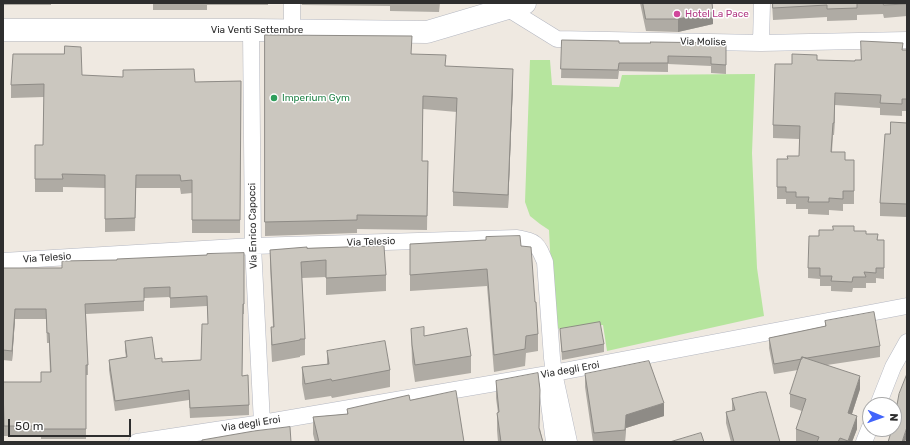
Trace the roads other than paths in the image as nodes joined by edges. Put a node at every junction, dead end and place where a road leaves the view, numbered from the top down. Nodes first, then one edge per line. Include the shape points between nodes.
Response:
1 (292, 3) edge
2 (762, 3) edge
3 (511, 5) edge
4 (3, 30) edge
5 (251, 30) junction
6 (292, 30) junction
7 (907, 40) edge
8 (761, 43) junction
9 (252, 246) junction
10 (3, 261) edge
11 (907, 306) edge
12 (907, 342) edge
13 (550, 374) junction
14 (881, 397) edge
15 (262, 423) junction
16 (137, 442) edge
17 (554, 442) edge
18 (569, 442) edge

1 - 6 street
2 - 8 street
3 - 6 main road, Via Venti Settembre via 427,32
3 - 8 street, Via Molise via 557,39
4 - 5 main road, Via Venti Settembre
5 - 6 main road, Via Venti Settembre
5 - 9 street, Via Enrico Capocci
7 - 8 street, Via Molise
9 - 10 street, Via Telesio
9 - 13 street, Via Telesio via 517,238 532,241 540,249 545,262 552,358
9 - 15 street, Via Enrico Capocci
11 - 13 street, Via degli Eroi
12 - 14 street via 893,367
13 - 15 street, Via degli Eroi
13 - 17 street, Via Telesio
13 - 18 street, Via Telesio
15 - 16 street, Via degli Eroi

